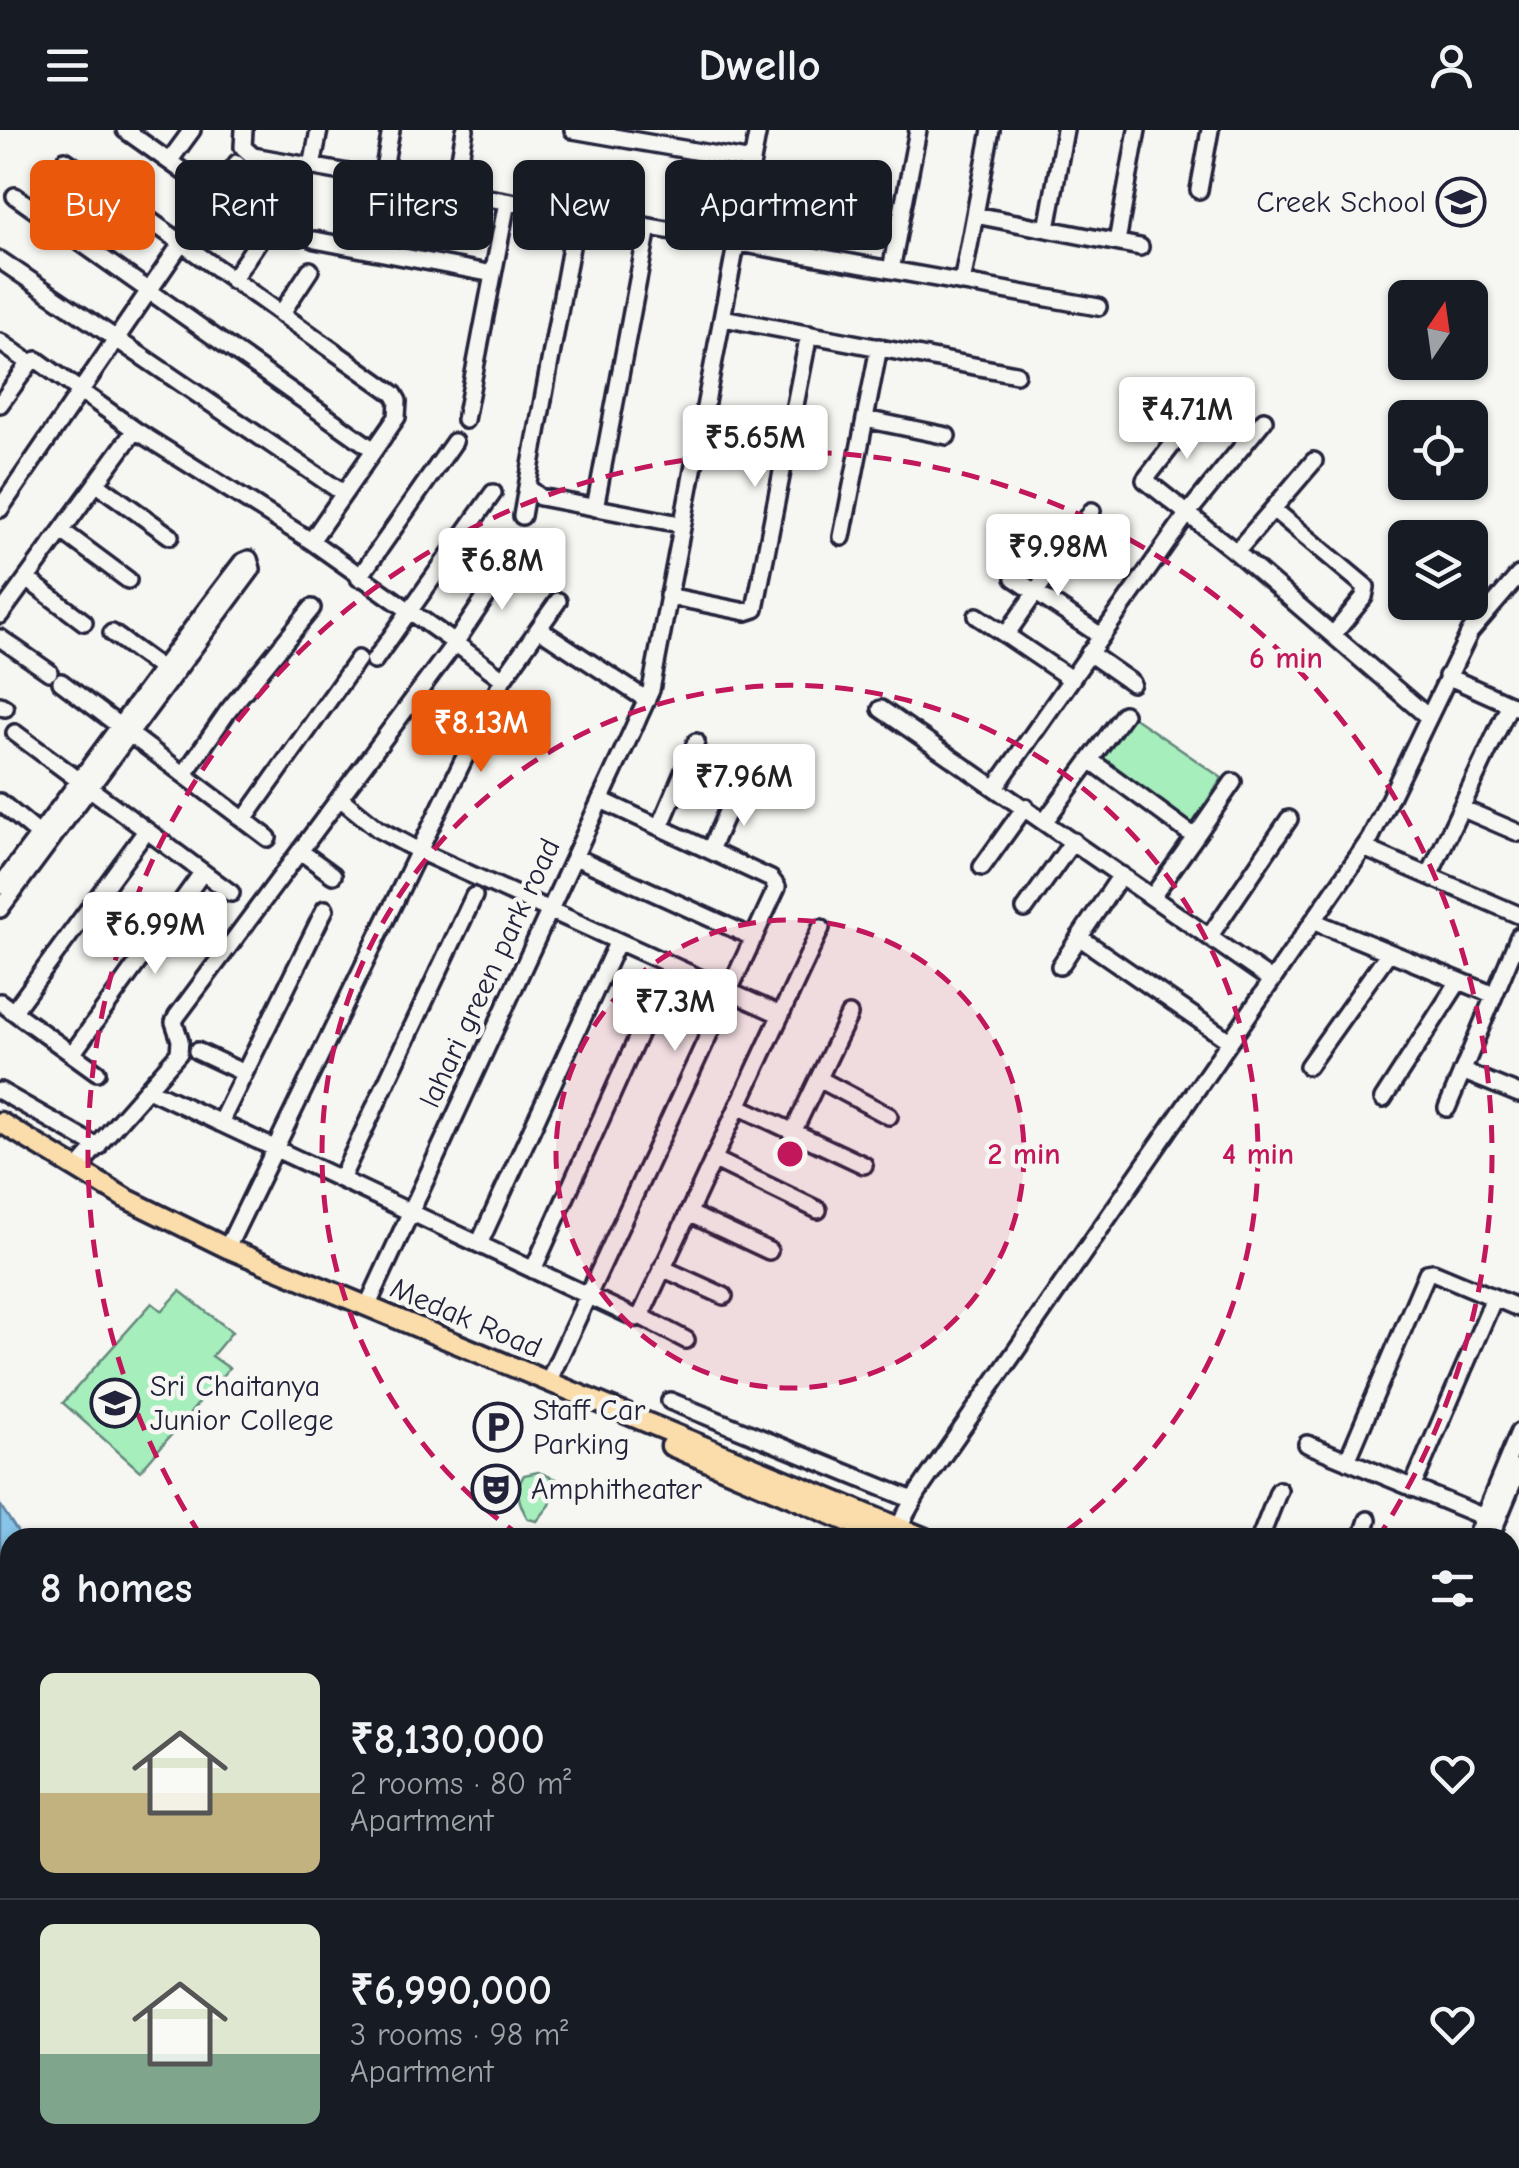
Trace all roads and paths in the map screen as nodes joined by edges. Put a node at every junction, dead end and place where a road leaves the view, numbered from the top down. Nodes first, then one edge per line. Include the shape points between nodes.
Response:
1 (125, 130) edge
2 (192, 130) edge
3 (244, 130) edge
4 (318, 130) edge
5 (391, 130) edge
6 (466, 130) edge
7 (573, 130) edge
8 (758, 130) edge
9 (918, 130) edge
10 (991, 130) edge
11 (1065, 130) edge
12 (1137, 130) edge
13 (1210, 130) edge
14 (593, 132) edge
15 (665, 138) edge
16 (170, 160) junction
17 (284, 160) edge
18 (313, 160) edge
19 (385, 160) edge
20 (460, 160) edge
21 (748, 160) edge
22 (752, 160) edge
23 (175, 164) edge
24 (1199, 190) dead end
25 (15, 196) dead end
26 (493, 199) edge
27 (508, 202) junction
28 (513, 203) edge
29 (974, 215) junction
30 (645, 226) edge
31 (648, 227) junction
32 (1047, 229) junction
33 (665, 230) edge
34 (316, 240) dead end
35 (1117, 242) junction
36 (1140, 247) dead end
37 (178, 250) edge
38 (190, 250) edge
39 (252, 250) edge
40 (570, 250) edge
41 (735, 250) edge
42 (781, 250) edge
43 (0, 260) edge
44 (310, 270) dead end
45 (892, 270) junction
46 (493, 274) junction
47 (232, 280) junction
48 (962, 283) junction
49 (150, 292) junction
50 (1098, 308) dead end
51 (281, 314) junction
52 (723, 318) junction
53 (809, 334) junction
54 (117, 340) junction
55 (0, 342) edge
56 (879, 347) junction
57 (30, 362) junction
58 (1016, 374) dead end
59 (81, 390) junction
60 (0, 404) edge
61 (865, 418) junction
62 (1194, 418) dead end
63 (464, 420) dead end
64 (1264, 420) dead end
65 (135, 430) junction
66 (947, 436) dead end
67 (454, 442) dead end
68 (374, 450) junction
69 (1314, 460) dead end
70 (96, 484) junction
71 (528, 487) junction
72 (343, 492) junction
73 (493, 493) dead end
74 (595, 508) junction
75 (1273, 509) junction
76 (0, 510) edge
77 (1092, 511) dead end
78 (1188, 513) junction
79 (522, 516) dead end
80 (680, 524) junction
81 (62, 531) junction
82 (170, 536) dead end
83 (842, 537) dead end
84 (311, 541) junction
85 (1236, 552) junction
86 (512, 558) dead end
87 (1519, 575) edge
88 (359, 578) junction
89 (1014, 578) dead end
90 (27, 579) junction
91 (128, 580) dead end
92 (1036, 592) junction
93 (668, 596) junction
94 (558, 601) dead end
95 (312, 608) dead end
96 (409, 612) junction
97 (0, 616) edge
98 (977, 616) dead end
99 (84, 622) dead end
100 (539, 629) junction
101 (112, 633) dead end
102 (1006, 635) junction
103 (1101, 636) junction
104 (1333, 636) junction
105 (0, 638) edge
106 (454, 643) junction
107 (1089, 654) junction
108 (167, 672) junction
109 (1447, 676) junction
110 (503, 679) junction
111 (1071, 679) junction
112 (1132, 683) dead end
113 (647, 700) junction
114 (1515, 706) edge
115 (881, 709) dead end
116 (1124, 714) dead end
117 (1427, 716) junction
118 (125, 732) junction
119 (15, 733) dead end
120 (696, 742) dead end
121 (1090, 760) junction
122 (184, 773) junction
123 (1233, 782) dead end
124 (84, 786) junction
125 (995, 788) junction
126 (737, 789) dead end
127 (340, 799) junction
128 (601, 800) junction
129 (0, 802) edge
130 (1024, 807) junction
131 (1461, 808) junction
132 (244, 820) junction
133 (1289, 820) dead end
134 (1045, 821) junction
135 (660, 827) junction
136 (146, 831) junction
137 (1519, 833) edge
138 (1195, 836) junction
139 (45, 838) junction
140 (268, 838) dead end
141 (1073, 841) junction
142 (1364, 848) junction
143 (710, 850) junction
144 (300, 851) junction
145 (419, 851) junction
146 (575, 857) junction
147 (982, 867) dead end
148 (202, 873) junction
149 (333, 875) dead end
150 (1121, 875) junction
151 (1428, 876) junction
152 (0, 886) edge
153 (231, 893) dead end
154 (474, 896) dead end
155 (1152, 898) junction
156 (0, 909) edge
157 (325, 909) dead end
158 (1026, 909) dead end
159 (550, 910) junction
160 (1519, 915) edge
161 (1313, 921) junction
162 (821, 928) dead end
163 (1519, 936) edge
164 (1079, 937) junction
165 (1209, 937) junction
166 (754, 938) junction
167 (618, 941) junction
168 (1389, 952) junction
169 (670, 965) junction
170 (1060, 966) dead end
171 (1271, 980) junction
172 (1459, 981) junction
173 (729, 992) junction
174 (1494, 995) junction
175 (6, 1007) edge
176 (780, 1015) junction
177 (849, 1015) dead end
178 (1228, 1040) junction
179 (197, 1051) dead end
180 (72, 1054) junction
181 (1308, 1066) dead end
182 (1462, 1071) junction
183 (96, 1072) dead end
184 (244, 1073) junction
185 (818, 1079) junction
186 (148, 1089) junction
187 (1518, 1090) edge
188 (0, 1091) edge
189 (1383, 1099) dead end
190 (738, 1106) junction
191 (1447, 1108) dead end
192 (889, 1116) dead end
193 (0, 1122) edge
194 (220, 1122) junction
195 (793, 1132) junction
196 (0, 1135) edge
197 (98, 1147) junction
198 (274, 1148) junction
199 (713, 1159) junction
200 (864, 1165) dead end
201 (78, 1169) junction
202 (340, 1179) junction
203 (818, 1210) dead end
204 (410, 1212) junction
205 (688, 1213) junction
206 (478, 1244) junction
207 (227, 1248) junction
208 (769, 1251) dead end
209 (662, 1268) junction
210 (532, 1270) junction
211 (588, 1296) junction
212 (724, 1296) dead end
213 (1494, 1298) junction
214 (367, 1307) junction
215 (1519, 1308) edge
216 (640, 1316) junction
217 (686, 1340) dead end
218 (548, 1382) junction
219 (670, 1400) dead end
220 (1519, 1432) edge
221 (1307, 1444) dead end
222 (1347, 1461) junction
223 (1519, 1468) edge
224 (1412, 1488) junction
225 (1279, 1490) dead end
226 (913, 1500) junction
227 (1368, 1520) dead end
228 (1490, 1526) edge
229 (882, 1528) edge
230 (883, 1528) edge
231 (895, 1528) edge
232 (1264, 1528) edge
233 (1365, 1528) edge

1 - 16 street
2 - 16 street
3 - 17 street via 246,152
4 - 18 street
5 - 19 street
6 - 20 street
7 - 14 street
8 - 22 street, lahari green park road
9 - 45 street
10 - 29 street
11 - 32 street
12 - 35 street
13 - 24 street
14 - 15 street
15 - 21 street
16 - 23 street
25 - 49 street
26 - 27 street
27 - 28 street
27 - 46 street
29 - 32 street
29 - 48 street
30 - 31 street
31 - 33 street
31 - 74 street
32 - 35 street
34 - 46 street
35 - 36 street
37 - 49 street
38 - 47 street
39 - 47 street
40 - 71 street
41 - 52 street, lahari green park road
42 - 45 street
43 - 54 street
44 - 51 street
45 - 48 street
46 - 63 street
47 - 51 street
48 - 50 street
49 - 54 street
49 - 68 street
51 - 68 street via 394,394 397,417
52 - 53 street
52 - 80 street, lahari green park road
53 - 56 street
53 - 93 street via 755,609
54 - 59 street
54 - 72 street
55 - 57 street
56 - 58 street
56 - 61 street
57 - 59 street via 37,360
57 - 60 street
59 - 65 street
59 - 76 street
61 - 66 street
61 - 83 street
62 - 78 street via 1145,480
64 - 78 street
65 - 70 street
65 - 84 street
67 - 88 street
68 - 72 street
69 - 75 street
70 - 81 street
70 - 82 street
71 - 74 street via 540,497
71 - 79 street
72 - 84 street
73 - 96 street
74 - 80 street
75 - 85 street
75 - 104 street via 1366,587
77 - 92 street
78 - 85 street
78 - 103 street
80 - 93 street, lahari green park road
81 - 90 street
81 - 91 street
84 - 88 street
85 - 104 street
86 - 106 street
87 - 109 street via 1470,632
88 - 96 street
89 - 92 street
90 - 97 street
90 - 99 street
92 - 102 street
92 - 103 street
93 - 113 street, lahari green park road
94 - 100 street
95 - 122 street
96 - 106 street
96 - 132 street
98 - 102 street
100 - 110 street
100 - 113 street
101 - 108 street
102 - 111 street
103 - 107 street
104 - 117 street
105 - 118 street
106 - 110 street
106 - 127 street
107 - 111 street
107 - 112 street
108 - 108 street via 242,562 250,560 252,569
108 - 118 street
109 - 114 street
109 - 117 street
110 - 145 street
111 - 125 street
113 - 128 street, lahari green park road
114 - 131 street
115 - 125 street
116 - 121 street
117 - 142 street
118 - 122 street
118 - 124 street
119 - 124 street
120 - 135 street
121 - 134 street
121 - 138 street
122 - 132 street
123 - 138 street
124 - 136 street
124 - 139 street
125 - 130 street
126 - 143 street
127 - 144 street
127 - 145 street
128 - 135 street
128 - 146 street, lahari green park road
129 - 139 street
130 - 134 street
130 - 147 street
131 - 137 street
131 - 151 street
132 - 140 street
133 - 165 street
134 - 141 street
135 - 143 street
136 - 148 street
136 - 175 street
138 - 155 street
139 - 152 street
139 - 156 street
141 - 150 street
141 - 158 street
142 - 151 street
142 - 161 street
143 - 166 street via 776,882
144 - 149 street
144 - 186 street via 177,1016 179,1053
145 - 159 street
145 - 198 street
146 - 159 street, lahari green park road
146 - 166 street
148 - 153 street
148 - 180 street
150 - 155 street
150 - 164 street
151 - 160 street
154 - 202 street
155 - 165 street
157 - 184 street
159 - 167 street
159 - 204 street, lahari green park road
161 - 168 street
161 - 171 street
162 - 176 street
163 - 174 street
164 - 170 street
164 - 178 street
165 - 171 street
166 - 173 street
167 - 169 street
167 - 206 street
168 - 172 street
168 - 181 street
169 - 173 street
169 - 210 street
171 - 178 street
172 - 174 street
172 - 189 street
173 - 176 street
173 - 211 street
174 - 182 street
175 - 180 street
176 - 190 street
177 - 185 street
178 - 226 street
179 - 184 street
180 - 183 street
182 - 187 street
182 - 191 street
184 - 194 street
185 - 192 street
185 - 195 street
186 - 194 street
186 - 197 street
188 - 197 street
190 - 195 street
190 - 199 street
193 - 201 main road, Medak Road
194 - 198 street
195 - 200 street
196 - 229 main road, Medak Road via 120,1208 223,1258
197 - 201 street
198 - 202 street
198 - 207 street
199 - 203 street
199 - 205 street
201 - 207 main road, Medak Road
202 - 204 street
204 - 206 street
204 - 214 street, lahari green park road
205 - 208 street
205 - 209 street
206 - 210 street
207 - 214 main road, Medak Road
209 - 212 street
209 - 216 street
210 - 211 street
211 - 216 street
211 - 218 street
213 - 215 street
213 - 222 street via 1427,1273
213 - 224 street
214 - 218 main road, Medak Road
216 - 217 street
218 - 230 main road, Medak Road
219 - 226 street
220 - 228 street
221 - 222 street
222 - 224 street
223 - 228 street
224 - 228 street
225 - 232 street
226 - 231 street
227 - 233 street

